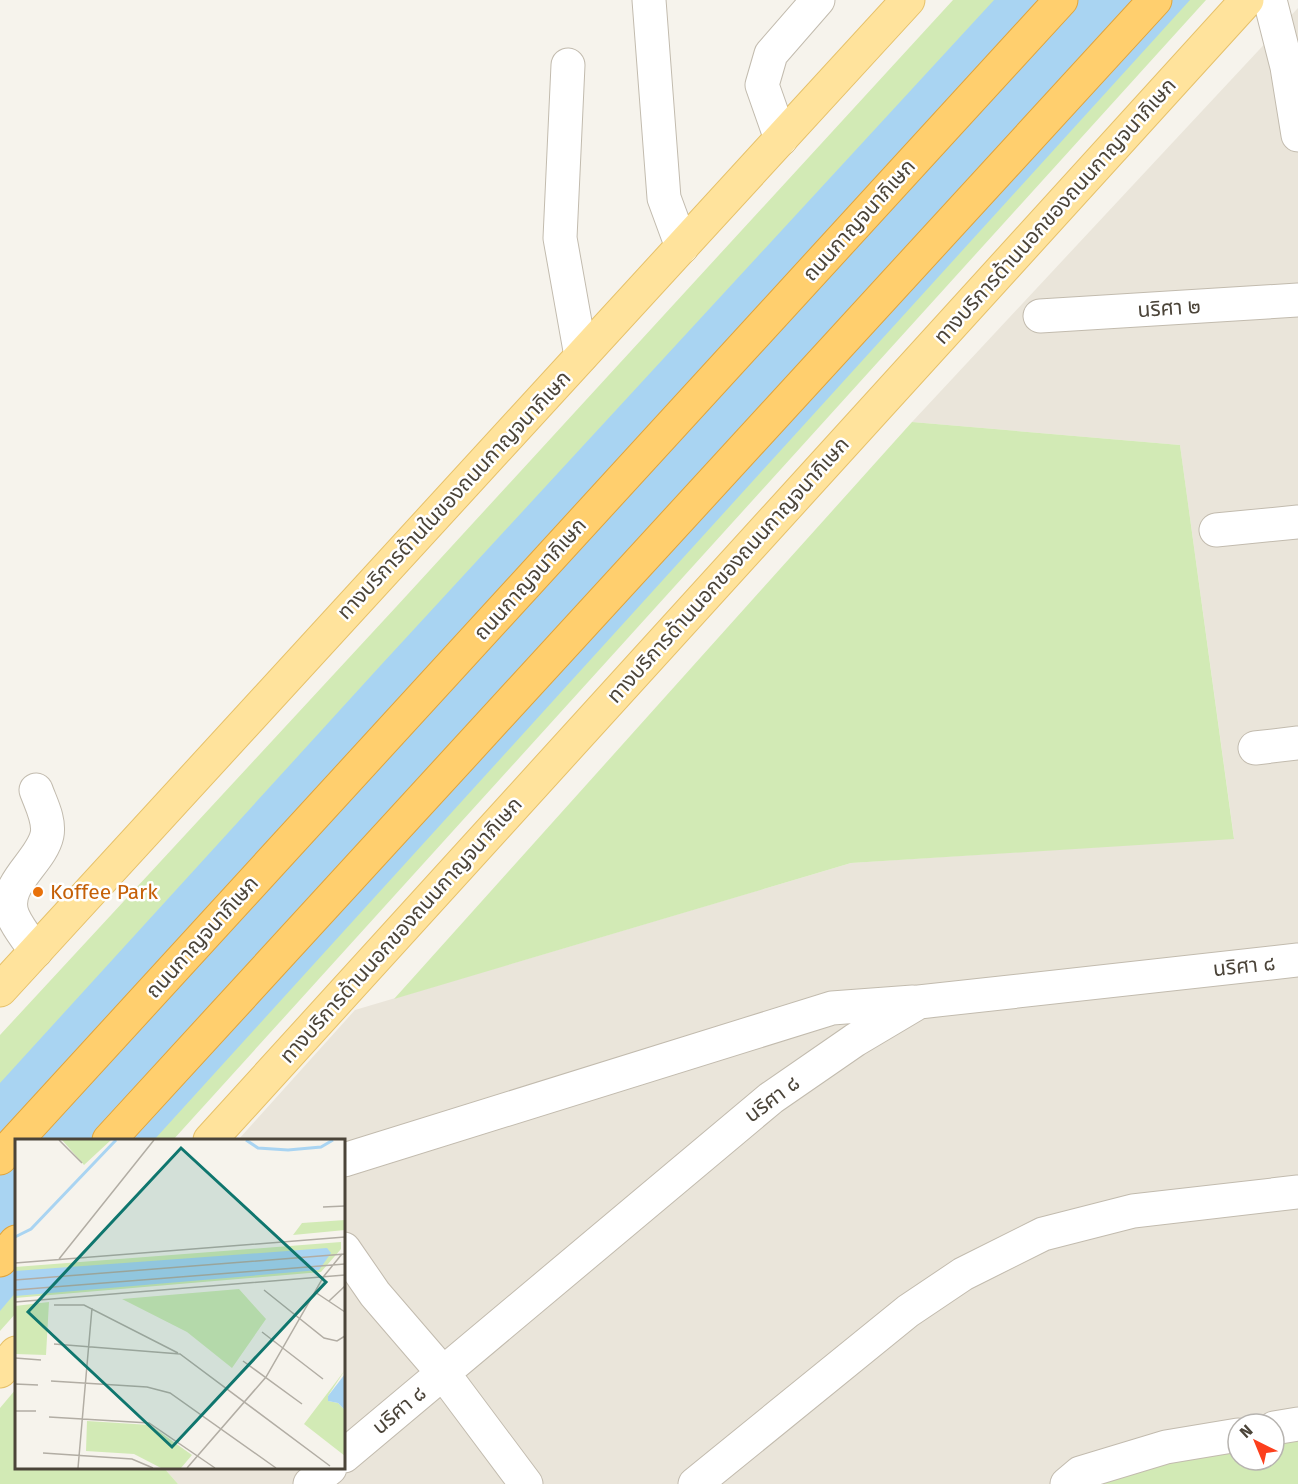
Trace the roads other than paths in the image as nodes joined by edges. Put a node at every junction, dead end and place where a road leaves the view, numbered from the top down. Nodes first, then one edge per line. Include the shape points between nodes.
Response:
1 (649, 0) edge
2 (818, 0) edge
3 (908, 0) edge
4 (1061, 0) edge
5 (1155, 0) edge
6 (1247, 0) edge
7 (1270, 0) edge
8 (568, 66) dead end
9 (1294, 96) edge
10 (1298, 135) edge
11 (781, 139) junction
12 (682, 247) junction
13 (1298, 300) edge
14 (1040, 316) dead end
15 (582, 356) junction
16 (1298, 522) edge
17 (1216, 530) dead end
18 (1298, 743) edge
19 (1255, 748) dead end
20 (36, 790) dead end
21 (36, 951) junction
22 (1298, 960) edge
23 (0, 990) edge
24 (919, 1002) junction
25 (17, 1139) edge
26 (110, 1139) edge
27 (211, 1139) edge
28 (15, 1142) edge
29 (0, 1158) edge
30 (345, 1160) edge
31 (1298, 1192) edge
32 (15, 1243) edge
33 (345, 1250) edge
34 (0, 1260) edge
35 (15, 1354) edge
36 (0, 1371) edge
37 (442, 1373) junction
38 (1226, 1436) edge
39 (345, 1455) edge
40 (328, 1469) edge
41 (310, 1484) edge
42 (526, 1484) edge
43 (694, 1484) edge
44 (1067, 1484) edge

1 - 12 street via 664,198
2 - 11 street via 771,54 762,85
3 - 11 main road, ทางบริการด้านในของถนนกาญจนาภิเษก
4 - 25 highway, ถนนกาญจนาภิเษก
5 - 26 highway
6 - 27 main road, ทางบริการด้านนอกของถนนกาญจนาภิเษก
7 - 9 street
8 - 15 street via 560,238
9 - 10 street
11 - 12 main road, ทางบริการด้านในของถนนกาญจนาภิเษก
12 - 15 main road, ทางบริการด้านในของถนนกาญจนาภิเษก
13 - 14 street, นริศา ๒
15 - 21 main road, ทางบริการด้านในของถนนกาญจนาภิเษก
16 - 17 street
18 - 19 street
20 - 21 street via 47,820 47,835 11,892 12,915
21 - 23 main road, ทางบริการด้านในของถนนกาญจนาภิเษก
22 - 24 street, นริศา ๘
24 - 30 street via 832,1008
24 - 37 street, นริศา ๘ via 771,1098
28 - 29 highway, ถนนกาญจนาภิเษก
31 - 43 street via 1133,1211 1043,1233 963,1274 908,1311
32 - 34 highway
33 - 37 street via 375,1294
35 - 36 main road
37 - 39 street, นริศา ๘
37 - 42 street
38 - 44 street via 1166,1447 1080,1473
40 - 41 street

